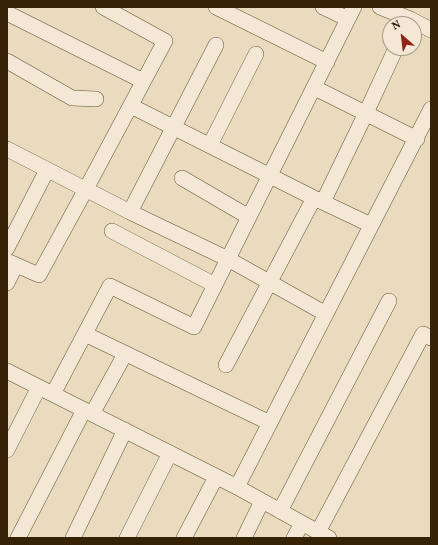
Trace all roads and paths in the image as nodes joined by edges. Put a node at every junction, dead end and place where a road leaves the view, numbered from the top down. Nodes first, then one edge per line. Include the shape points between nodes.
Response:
1 (103, 7) edge
2 (216, 7) edge
3 (323, 7) edge
4 (386, 8) edge
5 (7, 13) edge
6 (351, 13) edge
7 (399, 16) edge
8 (216, 45) dead end
9 (256, 54) dead end
10 (392, 56) edge
11 (7, 61) edge
12 (327, 62) junction
13 (144, 81) junction
14 (315, 88) junction
15 (96, 99) dead end
16 (131, 106) junction
17 (431, 109) edge
18 (366, 113) junction
19 (174, 127) junction
20 (417, 139) junction
21 (210, 146) junction
22 (7, 149) edge
23 (48, 170) junction
24 (270, 176) junction
25 (182, 178) dead end
26 (86, 189) junction
27 (318, 200) junction
28 (130, 212) junction
29 (249, 217) junction
30 (372, 225) junction
31 (112, 231) dead end
32 (7, 248) edge
33 (228, 260) junction
34 (12, 263) edge
35 (270, 282) junction
36 (7, 283) edge
37 (215, 285) junction
38 (389, 301) dead end
39 (326, 314) junction
40 (85, 334) junction
41 (431, 338) edge
42 (125, 354) junction
43 (226, 365) dead end
44 (7, 371) edge
45 (39, 387) junction
46 (53, 394) junction
47 (88, 412) junction
48 (270, 423) junction
49 (125, 430) junction
50 (7, 450) edge
51 (170, 453) junction
52 (216, 477) junction
53 (237, 487) junction
54 (262, 501) junction
55 (280, 512) junction
56 (302, 523) junction
57 (323, 535) edge
58 (18, 538) edge
59 (73, 538) edge
60 (127, 538) edge
61 (184, 538) edge
62 (244, 538) edge
63 (294, 538) edge

1 - 13 street via 165,40
2 - 12 street
3 - 6 street
4 - 7 street
5 - 13 street
6 - 12 street
8 - 19 street
9 - 21 street
10 - 18 street
11 - 15 street via 72,98
12 - 14 street
13 - 16 street
14 - 18 street
14 - 24 street
16 - 19 street
16 - 26 street
17 - 20 street
18 - 20 street
18 - 27 street
19 - 21 street
19 - 28 street
20 - 30 street
21 - 24 street
22 - 23 street
23 - 26 street
23 - 32 street
24 - 27 street
24 - 29 street
25 - 29 street
26 - 28 street
26 - 34 street via 39,275
27 - 30 street
27 - 35 street
28 - 33 street
29 - 33 street
30 - 39 street
31 - 37 street
33 - 35 street
33 - 37 street
34 - 36 street
35 - 39 street
35 - 43 street
37 - 40 street via 194,327 110,286
38 - 55 street
39 - 48 street
40 - 42 street
40 - 46 street
41 - 57 street via 423,334
42 - 47 street
42 - 48 street
44 - 45 street
45 - 46 street
45 - 50 street
46 - 47 street
47 - 49 street
47 - 58 street
48 - 53 street
49 - 51 street
49 - 59 street
51 - 52 street
51 - 60 street
52 - 53 street
52 - 61 street
53 - 54 street
54 - 55 street
54 - 62 street
55 - 56 street
56 - 57 street
56 - 63 street

